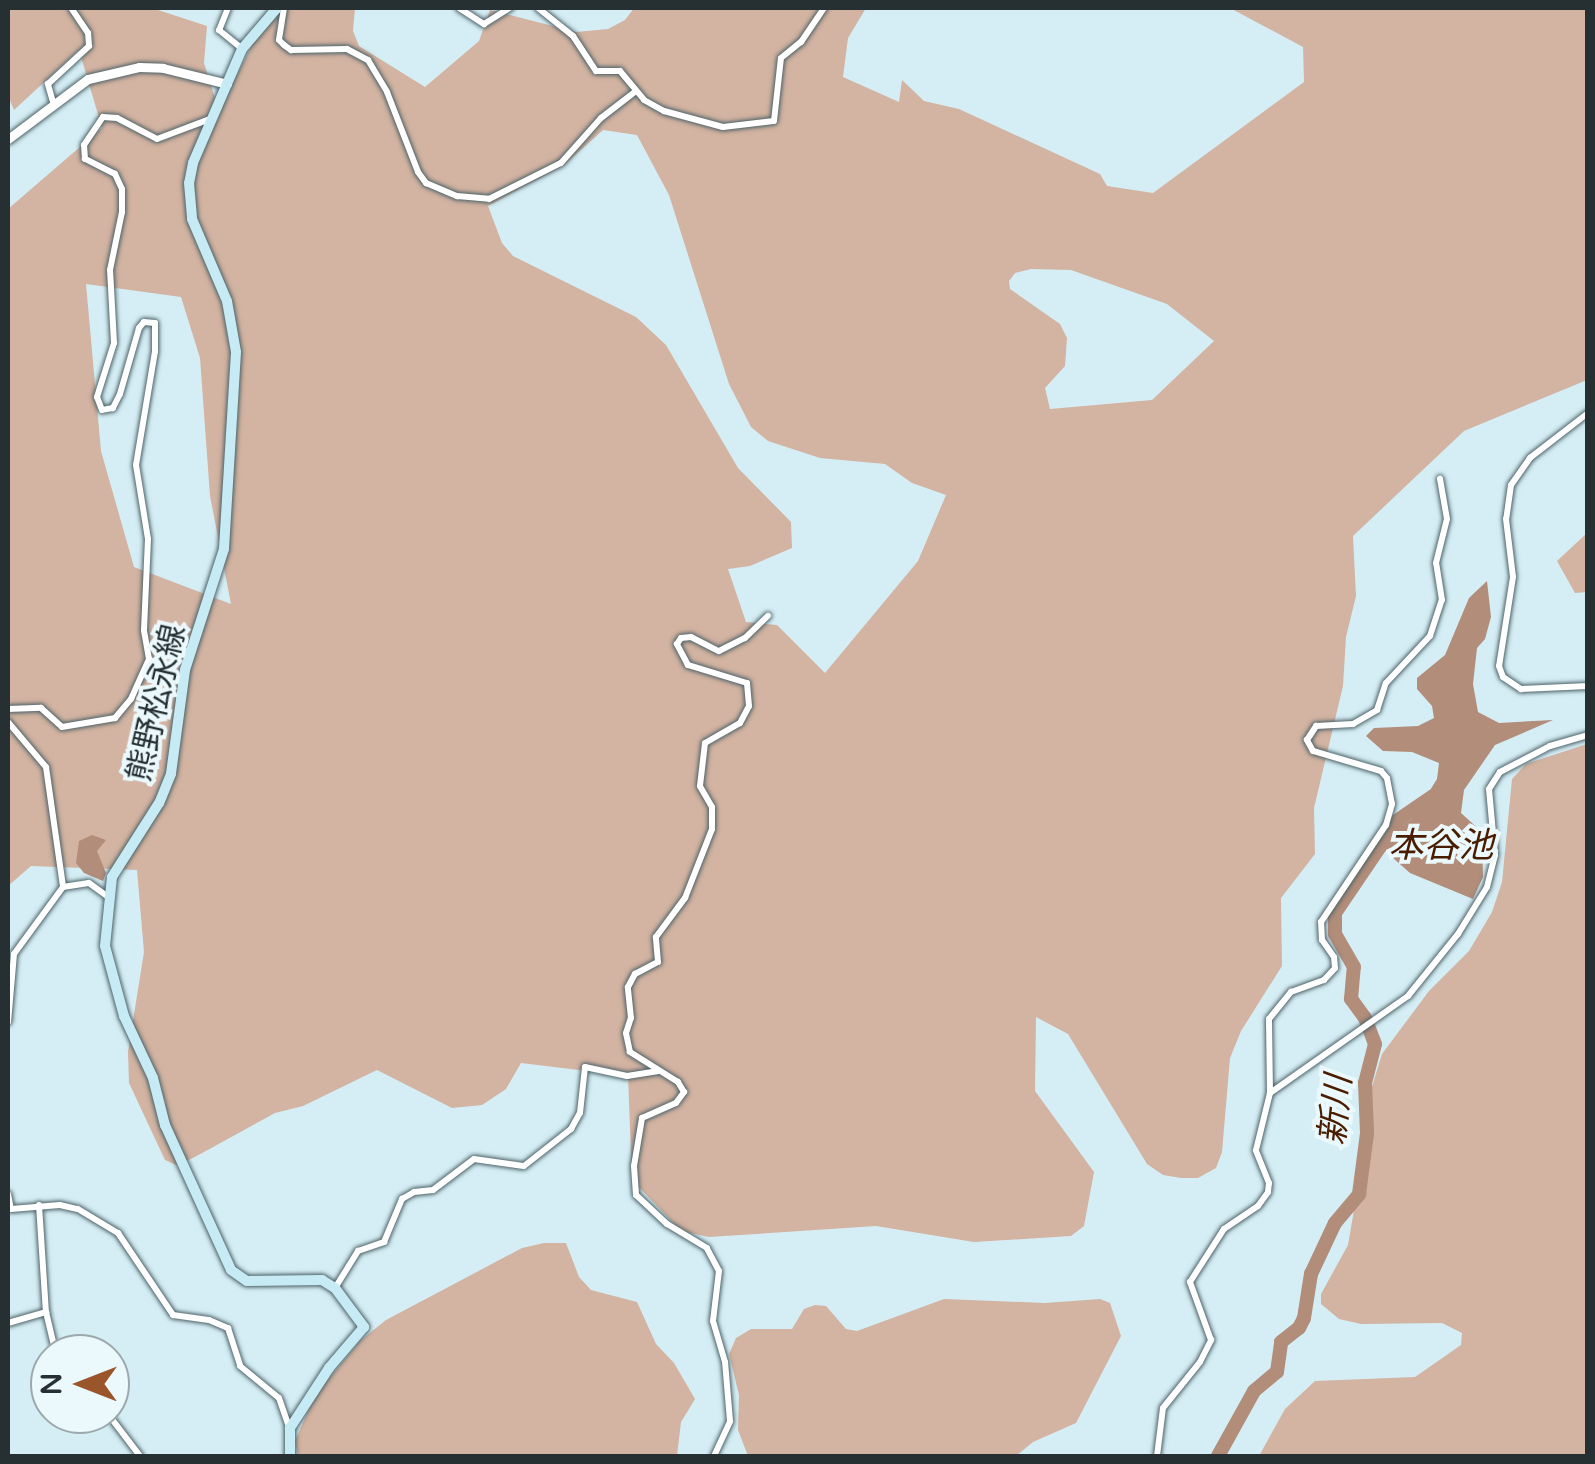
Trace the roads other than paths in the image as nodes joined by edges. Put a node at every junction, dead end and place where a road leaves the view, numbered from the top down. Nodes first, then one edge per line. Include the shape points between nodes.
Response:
1 (71, 8) edge
2 (228, 8) edge
3 (280, 8) edge
4 (459, 8) edge
5 (510, 8) edge
6 (538, 8) edge
7 (824, 8) edge
8 (242, 49) junction
9 (227, 84) junction
10 (636, 92) junction
11 (53, 102) junction
12 (212, 118) junction
13 (8, 139) edge
14 (1588, 413) edge
15 (1440, 479) dead end
16 (768, 616) dead end
17 (1588, 686) edge
18 (8, 709) edge
19 (8, 722) edge
20 (1588, 735) edge
21 (63, 887) junction
22 (108, 897) junction
23 (8, 1022) edge
24 (660, 1070) junction
25 (1270, 1093) junction
26 (8, 1194) edge
27 (39, 1205) junction
28 (334, 1288) junction
29 (46, 1312) junction
30 (8, 1323) edge
31 (51, 1334) edge
32 (290, 1428) junction
33 (123, 1434) edge
34 (140, 1456) edge
35 (290, 1456) edge
36 (714, 1456) edge
37 (1157, 1456) edge

1 - 11 street via 88,32 88,46 48,84
2 - 8 street via 220,30
3 - 8 main road, 熊野松永線
3 - 10 street via 279,40 291,50 347,49 368,60 418,172 457,196 489,199 561,163 600,118
4 - 5 street via 484,24
6 - 10 street via 573,36 596,71 620,71
7 - 10 street via 781,58 777,112 766,126 709,126 664,111
8 - 9 main road, 熊野松永線
9 - 11 street via 139,67 88,79
9 - 12 main road, 熊野松永線
11 - 13 street
12 - 18 street via 158,139 103,117 84,145 85,158 115,174 122,189 110,270 114,344 97,396 102,410 113,408 120,394 139,328 155,324 136,465 148,540 149,659 115,718 62,726 41,708
12 - 22 main road, 熊野松永線 via 193,164 189,203 227,300 236,352 224,549 184,670 171,774 112,877
14 - 17 street via 1530,458 1510,484 1506,519 1513,577 1498,666 1521,689
15 - 25 street via 1447,518 1436,563 1442,600 1430,636 1386,684 1377,710 1353,724 1316,726 1307,740 1313,751 1375,766 1387,778 1392,804 1386,825 1321,922 1336,968 1292,992 1269,1019
16 - 24 street via 719,650 691,637 677,644 688,665 750,689 747,715 705,743 700,786 712,807 712,829 686,898 656,936 658,962 630,979 627,1044 640,1062
19 - 21 street via 46,767
20 - 25 street via 1500,772 1489,789 1495,855 1487,887 1431,970 1408,996
21 - 22 street via 90,883
21 - 23 street via 14,954
22 - 28 main road, 熊野松永線 via 105,946 124,1016 153,1078 164,1125 231,1270 247,1281 302,1278
24 - 28 street via 627,1076 584,1067 580,1113 571,1129 524,1166 474,1160 433,1190 402,1199 384,1242 358,1251
24 - 36 street via 684,1092 676,1103 642,1118 634,1185 643,1205 714,1254 719,1270 713,1321 728,1374 730,1421
25 - 37 street via 1256,1150 1268,1192 1224,1230 1190,1282 1209,1330 1209,1350 1163,1408
26 - 27 street via 11,1208
27 - 29 street
27 - 32 street via 78,1209 107,1224 172,1315 228,1328 240,1366 279,1398
28 - 32 main road via 364,1327
29 - 30 street
29 - 31 street
32 - 35 main road
33 - 34 street

